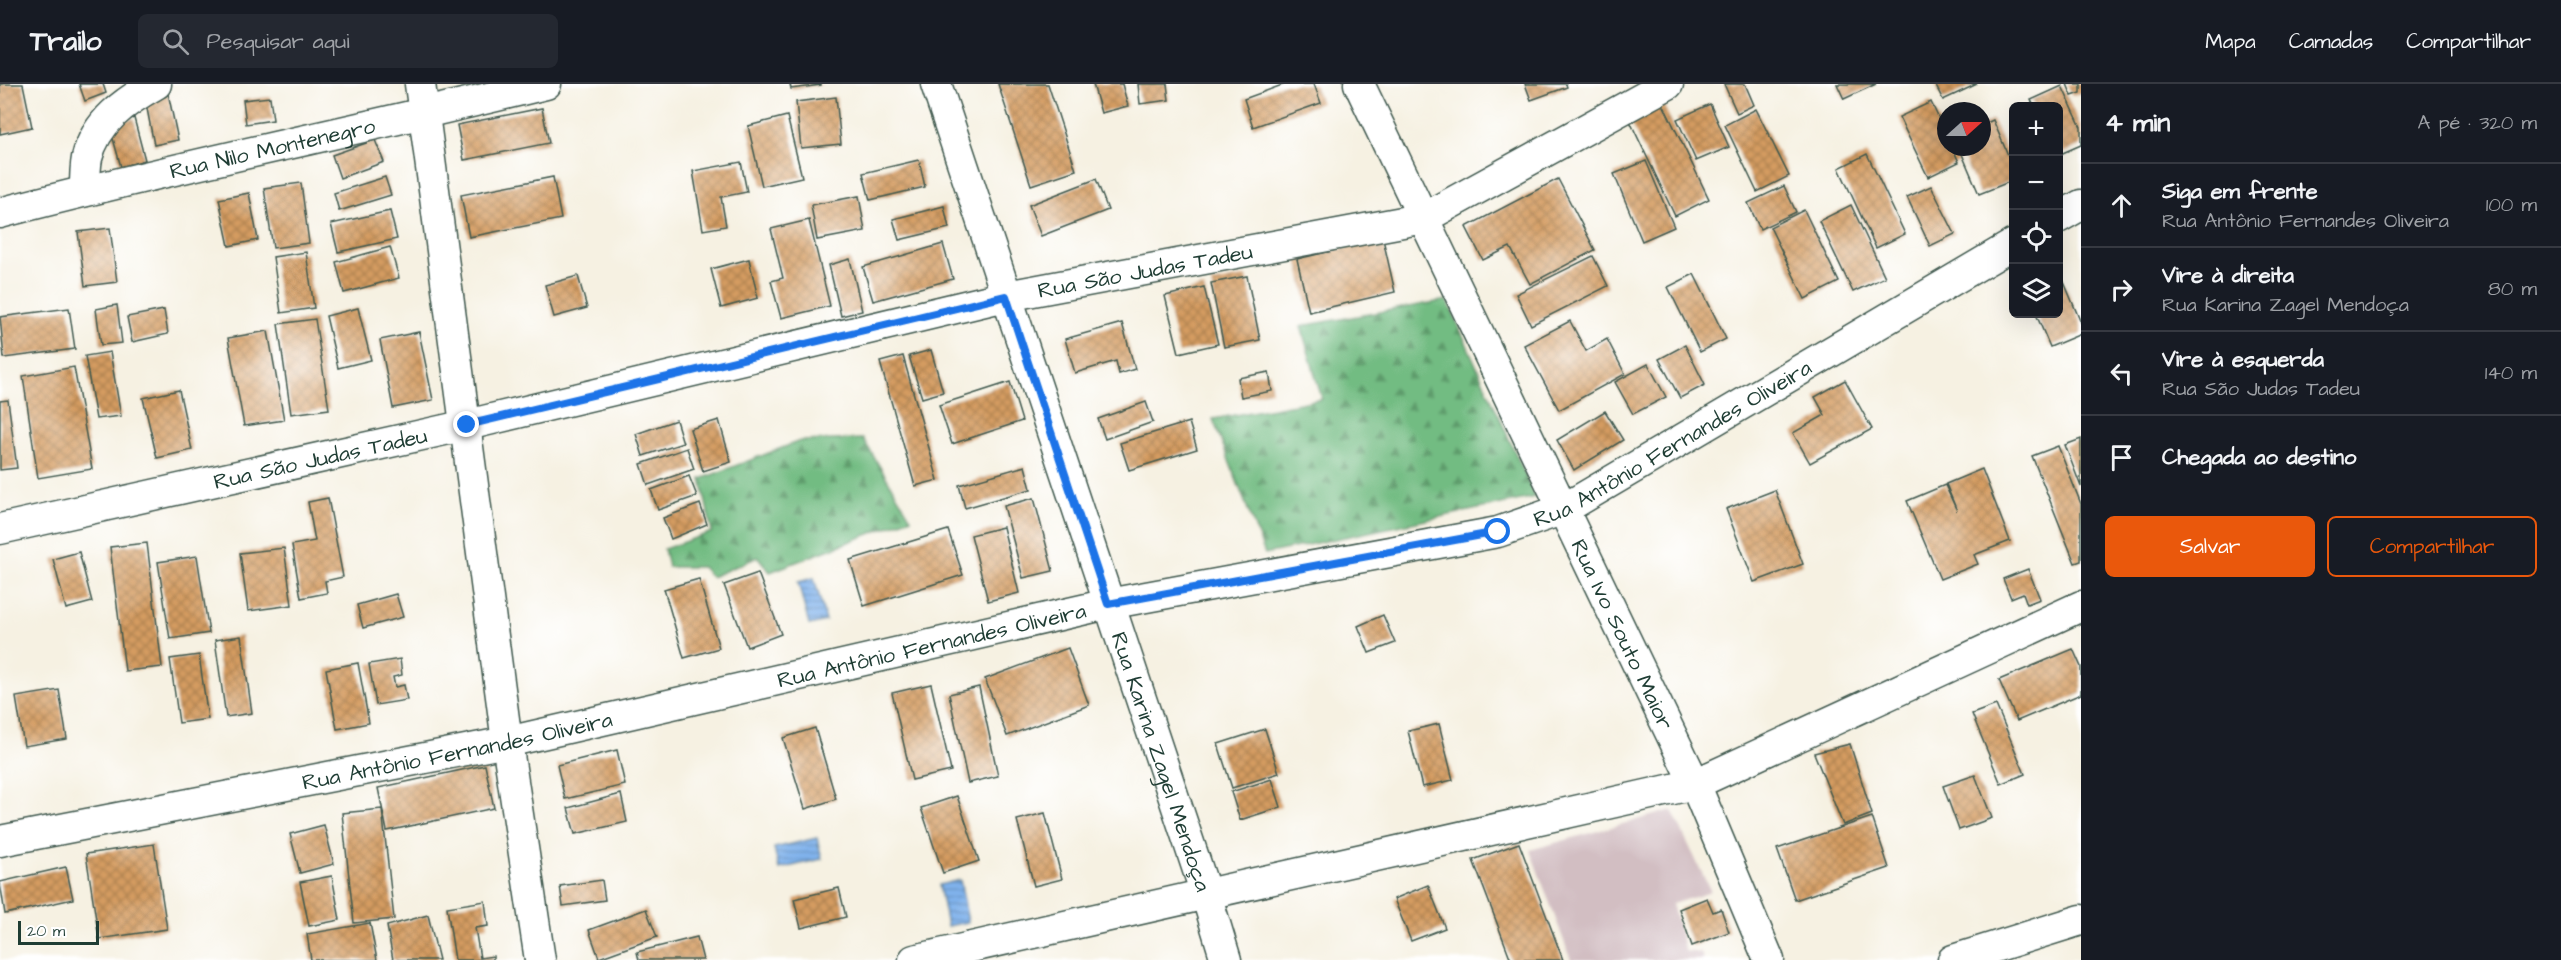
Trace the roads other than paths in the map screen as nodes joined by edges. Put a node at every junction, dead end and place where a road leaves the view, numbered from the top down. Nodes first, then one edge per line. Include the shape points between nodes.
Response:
1 (156, 84) edge
2 (420, 84) edge
3 (546, 84) edge
4 (936, 84) edge
5 (1359, 84) edge
6 (1668, 84) edge
7 (425, 114) junction
8 (85, 191) junction
9 (2081, 205) edge
10 (0, 213) edge
11 (2063, 215) edge
12 (1424, 218) junction
13 (2009, 246) edge
14 (1006, 296) junction
15 (467, 425) junction
16 (1564, 509) junction
17 (0, 529) edge
18 (1108, 604) junction
19 (2081, 606) edge
20 (507, 742) junction
21 (1695, 784) junction
22 (0, 841) edge
23 (1206, 894) junction
24 (2081, 920) edge
25 (540, 960) edge
26 (914, 960) edge
27 (1226, 960) edge
28 (1769, 960) edge
29 (1953, 960) edge

1 - 8 street via 128,100 102,126 87,158
2 - 7 street
3 - 7 street, Rua Nilo Montenegro
4 - 14 street, Rua Karina Zagel Mendoça
5 - 12 street, Rua Ivo Souto Maior
6 - 12 street, Rua São Judas Tadeu
7 - 8 street, Rua Nilo Montenegro
7 - 15 street
8 - 10 street, Rua Nilo Montenegro
9 - 11 street
12 - 14 street, Rua São Judas Tadeu
12 - 16 street, Rua Ivo Souto Maior
13 - 16 street, Rua Antônio Fernandes Oliveira
14 - 15 street, Rua São Judas Tadeu
14 - 18 street, Rua Karina Zagel Mendoça
15 - 17 street, Rua São Judas Tadeu
15 - 20 street
16 - 18 street, Rua Antônio Fernandes Oliveira via 1498,532
16 - 21 street, Rua Ivo Souto Maior
18 - 20 street, Rua Antônio Fernandes Oliveira
18 - 23 street, Rua Karina Zagel Mendoça
19 - 21 street
20 - 22 street, Rua Antônio Fernandes Oliveira
20 - 25 street
21 - 23 street
21 - 28 street, Rua Ivo Souto Maior
23 - 26 street
23 - 27 street, Rua Karina Zagel Mendoça
24 - 29 street

